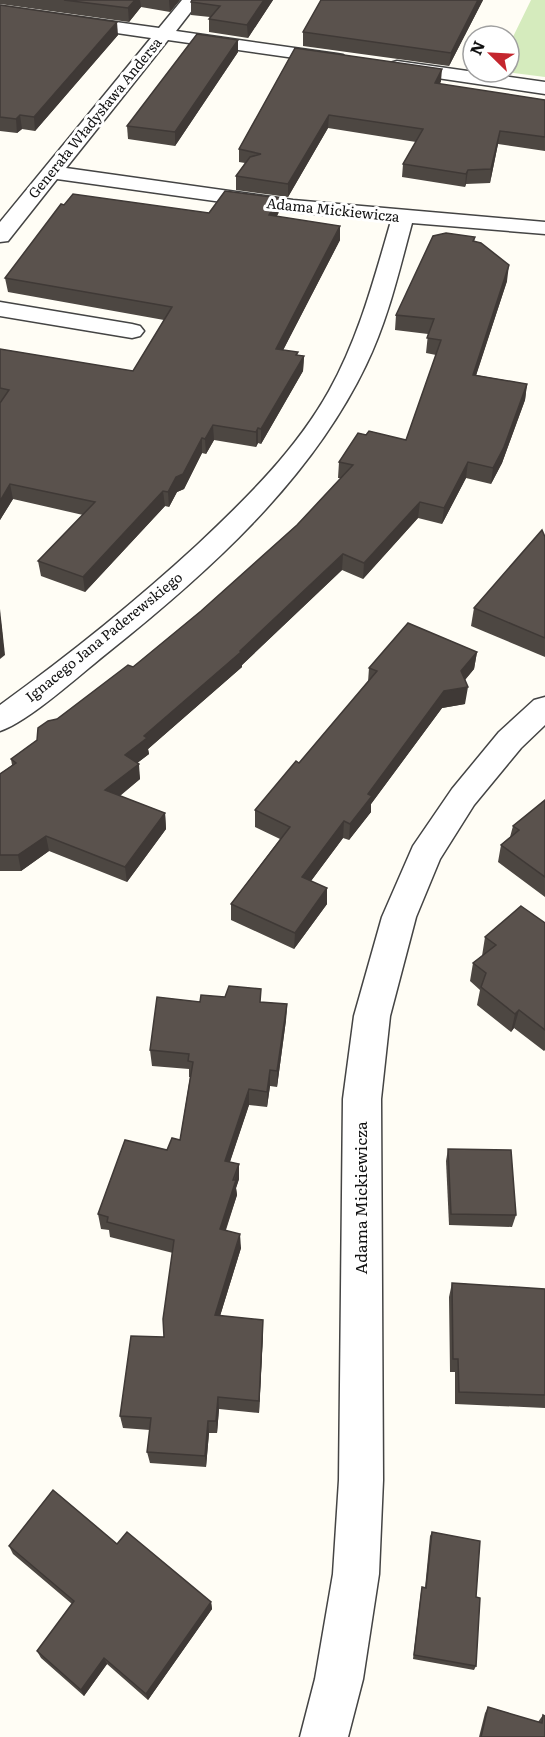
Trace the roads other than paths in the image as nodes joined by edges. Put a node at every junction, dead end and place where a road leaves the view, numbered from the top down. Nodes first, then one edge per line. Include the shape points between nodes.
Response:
1 (191, 0) edge
2 (4, 15) edge
3 (164, 34) junction
4 (356, 61) edge
5 (379, 65) edge
6 (545, 88) edge
7 (51, 172) junction
8 (403, 217) junction
9 (545, 228) edge
10 (0, 236) edge
11 (0, 309) edge
12 (132, 331) dead end
13 (545, 708) edge
14 (0, 720) edge
15 (324, 1737) edge

1 - 3 street, Generała Władysława Andersa
2 - 3 street
3 - 4 street
3 - 7 street, Generała Władysława Andersa
5 - 6 street
7 - 8 street, Adama Mickiewicza via 228,198
7 - 10 street, Generała Władysława Andersa
8 - 9 street, Adama Mickiewicza
8 - 14 street, Ignacego Jana Paderewskiego via 382,292 355,364 330,410 292,465 155,599
11 - 12 street
13 - 15 street, Adama Mickiewicza via 483,772 426,855 399,917 372,1016 362,1099 361,1480 356,1574 339,1679

